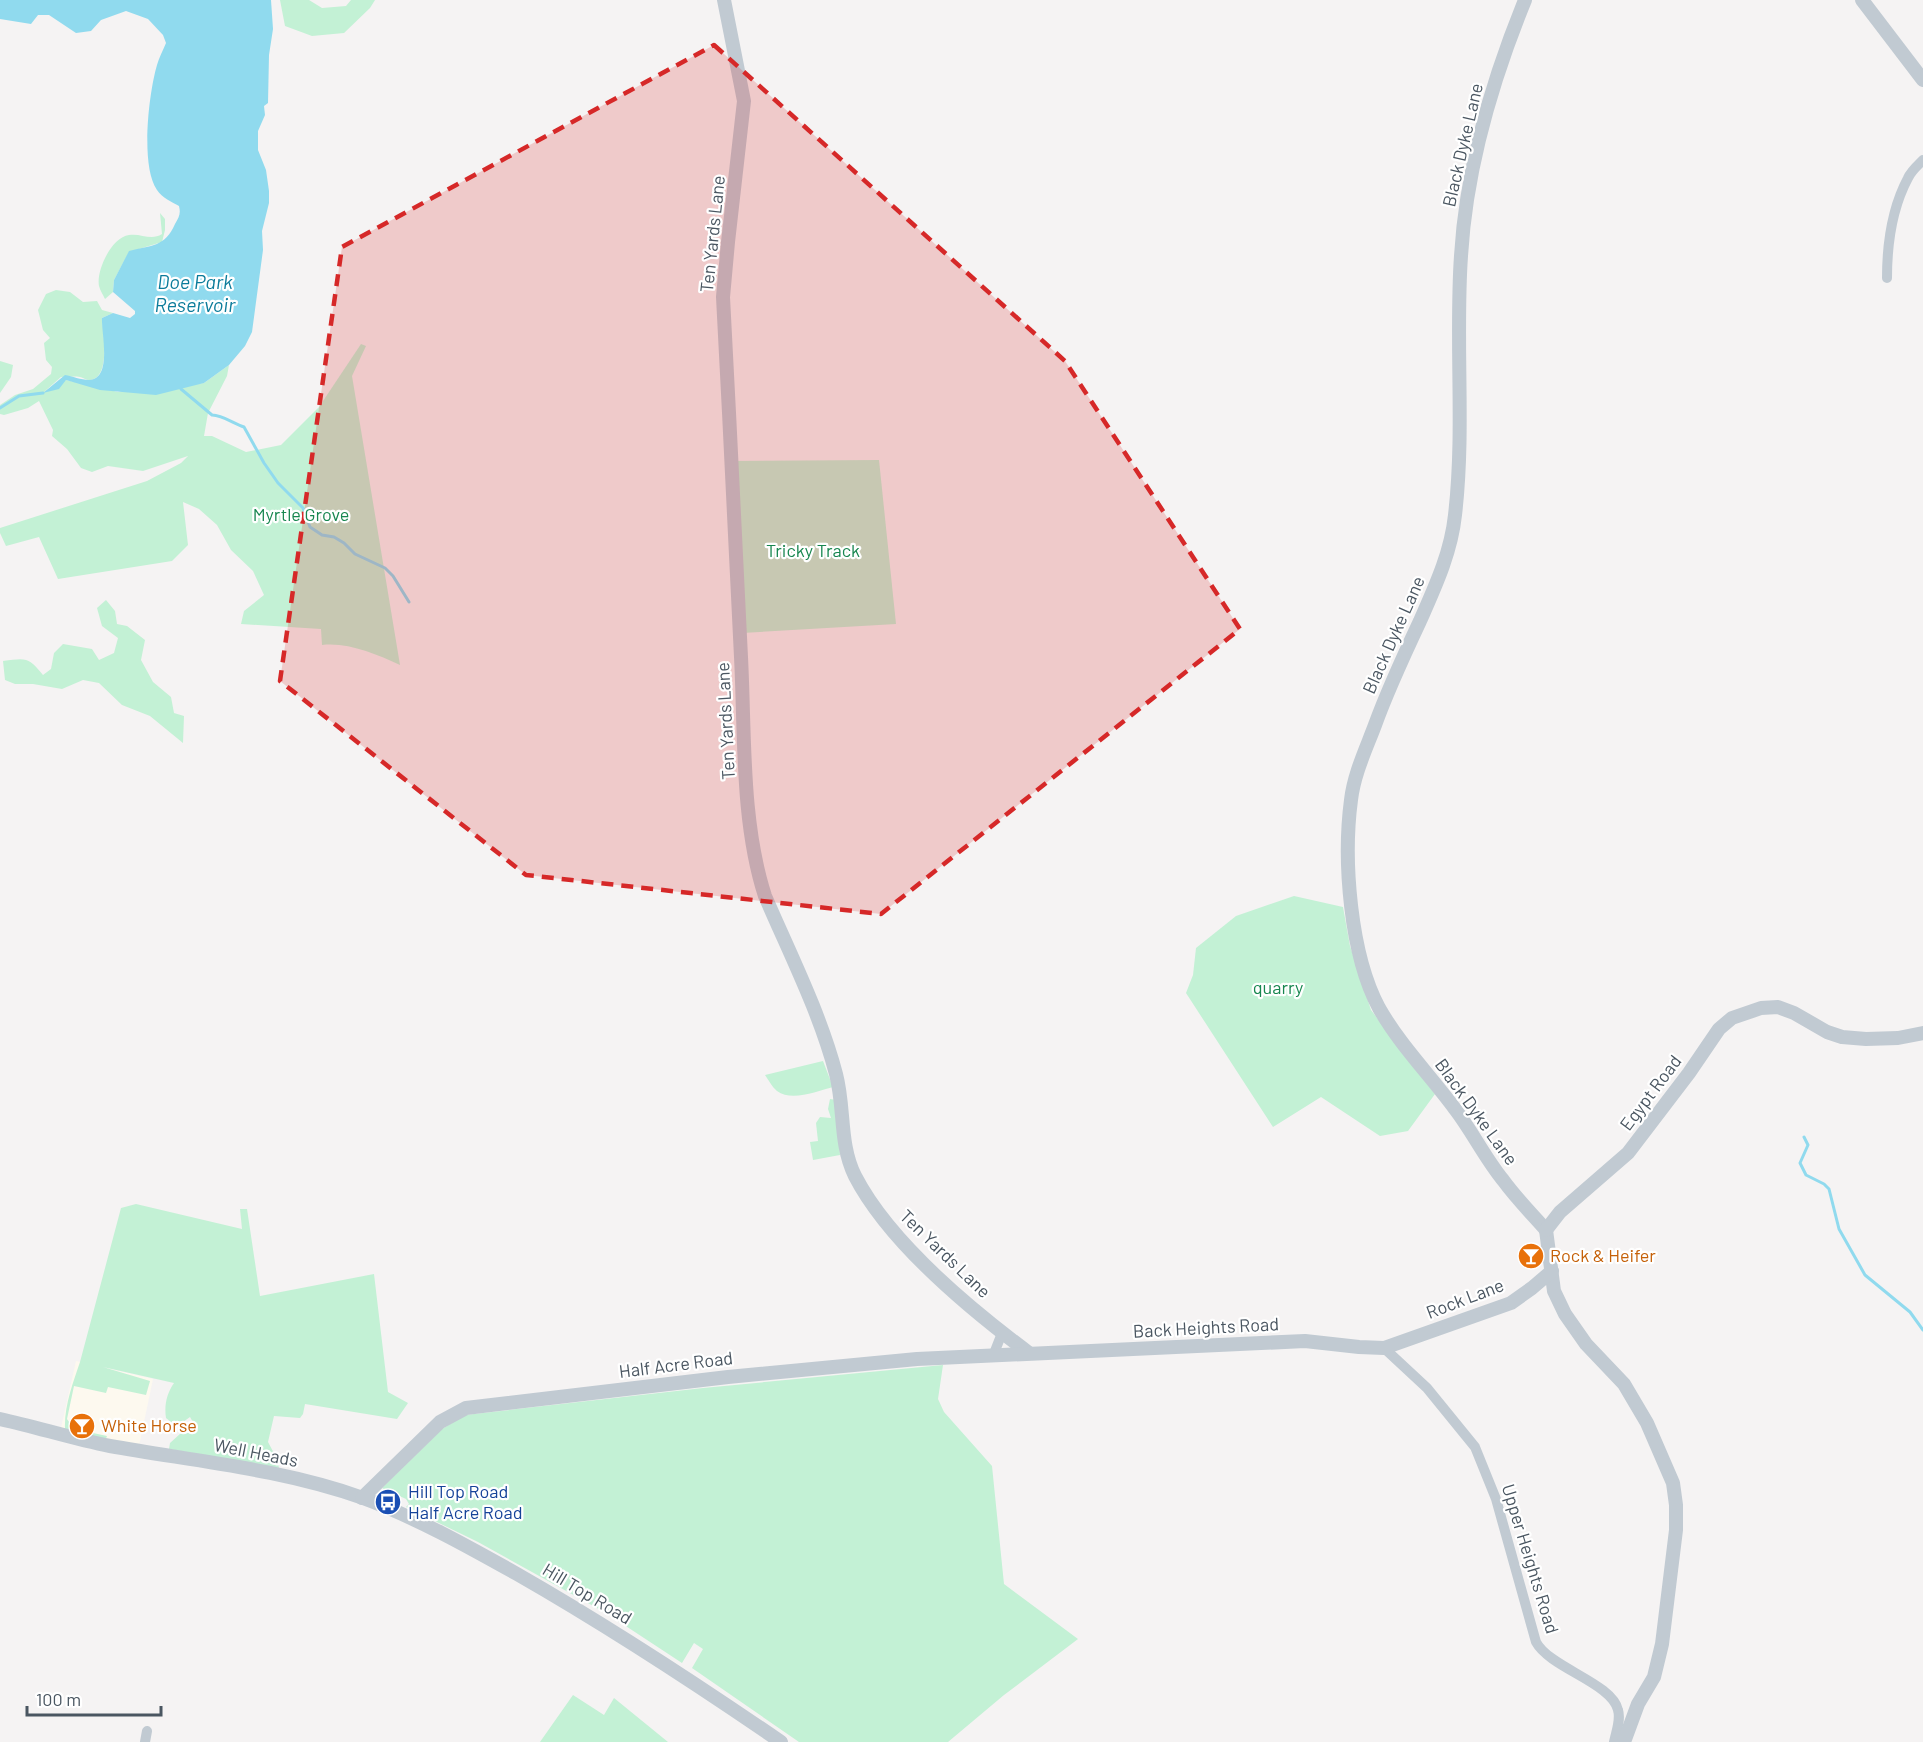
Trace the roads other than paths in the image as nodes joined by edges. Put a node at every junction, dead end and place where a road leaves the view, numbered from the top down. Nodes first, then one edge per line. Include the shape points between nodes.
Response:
1 (724, 0) edge
2 (1525, 0) edge
3 (1862, 0) edge
4 (1923, 80) edge
5 (1923, 160) edge
6 (1887, 278) dead end
7 (1923, 1033) edge
8 (1546, 1230) junction
9 (1552, 1271) junction
10 (1002, 1333) junction
11 (1384, 1348) junction
12 (1029, 1353) junction
13 (993, 1356) junction
14 (0, 1419) edge
15 (362, 1498) junction
16 (781, 1742) edge
17 (1614, 1742) edge
18 (1624, 1742) edge

1 - 10 street, Ten Yards Lane via 744,101 723,297 752,849 765,896 835,1072 842,1098 844,1139 854,1175 907,1247
2 - 8 street, Black Dyke Lane via 1500,66 1467,195 1461,257 1459,455 1452,538 1360,763 1351,798 1349,885 1361,962 1378,1006 1457,1111 1502,1179
3 - 4 street
5 - 6 street via 1908,176 1899,200 1891,229
7 - 8 street, Egypt Road via 1898,1038 1842,1037 1778,1007 1747,1011 1732,1018 1719,1029 1628,1153 1560,1212
8 - 9 street
9 - 11 street, Rock Lane via 1511,1302
9 - 18 street via 1554,1291 1565,1314 1586,1344 1624,1384 1647,1423 1672,1483 1676,1530 1662,1644 1654,1677 1638,1704
10 - 12 street, Ten Yards Lane
10 - 13 street
11 - 12 street, Back Heights Road via 1305,1341
11 - 17 street, Upper Heights Road via 1427,1388 1475,1447 1496,1499 1536,1642 1548,1656 1615,1702 1618,1710
12 - 13 street, Half Acre Road
13 - 15 street, Half Acre Road via 917,1359 728,1377 466,1408 440,1422
14 - 15 street, Well Heads via 108,1445 276,1474
15 - 16 street, Hill Top Road via 435,1529 575,1607 671,1666

